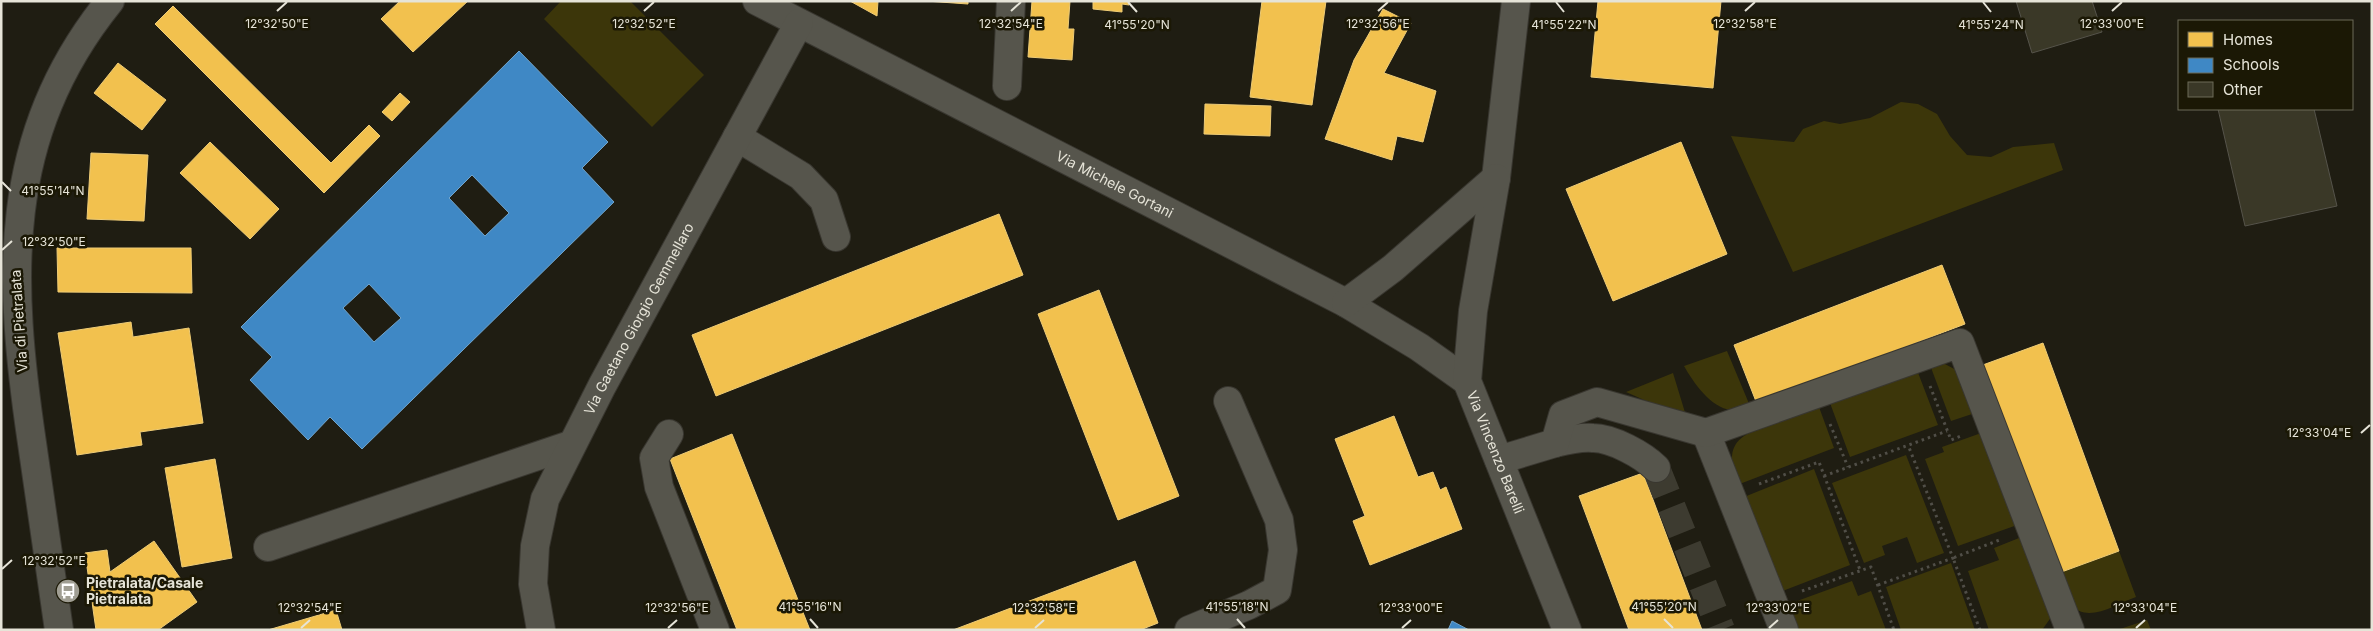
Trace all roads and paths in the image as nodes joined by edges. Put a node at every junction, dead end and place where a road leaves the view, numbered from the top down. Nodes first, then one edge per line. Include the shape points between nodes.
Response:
1 (757, 1) edge
2 (1012, 1) edge
3 (1516, 1) edge
4 (100, 5) edge
5 (799, 23) junction
6 (1007, 86) dead end
7 (737, 137) junction
8 (1496, 178) junction
9 (836, 237) dead end
10 (1346, 302) junction
11 (1918, 358) junction
12 (1467, 381) junction
13 (1818, 393) junction
14 (1228, 401) dead end
15 (1991, 424) junction
16 (1948, 431) junction
17 (1706, 433) junction
18 (669, 434) dead end
19 (1555, 443) junction
20 (570, 445) junction
21 (1908, 445) junction
22 (1499, 460) junction
23 (1848, 467) junction
24 (1656, 468) tunnel mouth
25 (1824, 476) junction
26 (1730, 495) junction
27 (2031, 528) junction
28 (268, 546) dead end
29 (1953, 558) junction
30 (1860, 570) junction
31 (1878, 586) junction
32 (1773, 601) junction
33 (59, 630) edge
34 (540, 630) edge
35 (715, 630) edge
36 (1189, 630) edge
37 (1567, 630) edge
38 (1784, 630) edge
39 (1894, 630) edge
40 (1980, 630) edge
41 (2070, 630) edge

1 - 5 street, Via Michele Gortani
2 - 6 street
3 - 8 street, Via Vincenzo Barelli
4 - 33 street, Via di Pietralata via 39,125 24,175 16,241 14,283 19,354
5 - 7 street, Via Gaetano Giorgio Gemmellaro
5 - 10 street, Via Michele Gortani
7 - 9 street via 801,176 824,200
7 - 20 street, Via Gaetano Giorgio Gemmellaro
8 - 10 street via 1393,268
8 - 12 street, Via Vincenzo Barelli via 1473,310
10 - 12 street, Via Michele Gortani via 1420,347
11 - 13 street
11 - 15 street via 1960,343
11 - 16 path
12 - 22 street, Via Vincenzo Barelli
13 - 17 street
13 - 23 path
14 - 36 street via 1279,520 1283,550 1277,590
15 - 16 path via 1950,440
15 - 27 street
16 - 21 path
17 - 19 street via 1597,402 1563,415
17 - 26 street
18 - 35 street via 654,458 658,487
19 - 22 street
19 - 24 street via 1596,438 1634,452
20 - 28 street
20 - 34 street, Via Gaetano Giorgio Gemmellaro via 545,498 535,546 533,584
21 - 23 path
21 - 29 path
22 - 37 street, Via Vincenzo Barelli
23 - 25 path
25 - 26 path via 1819,462
25 - 30 path
26 - 32 street
27 - 29 path
27 - 41 street
29 - 31 path
29 - 40 path
30 - 31 path via 1871,566
30 - 32 path
31 - 39 path
32 - 38 street

